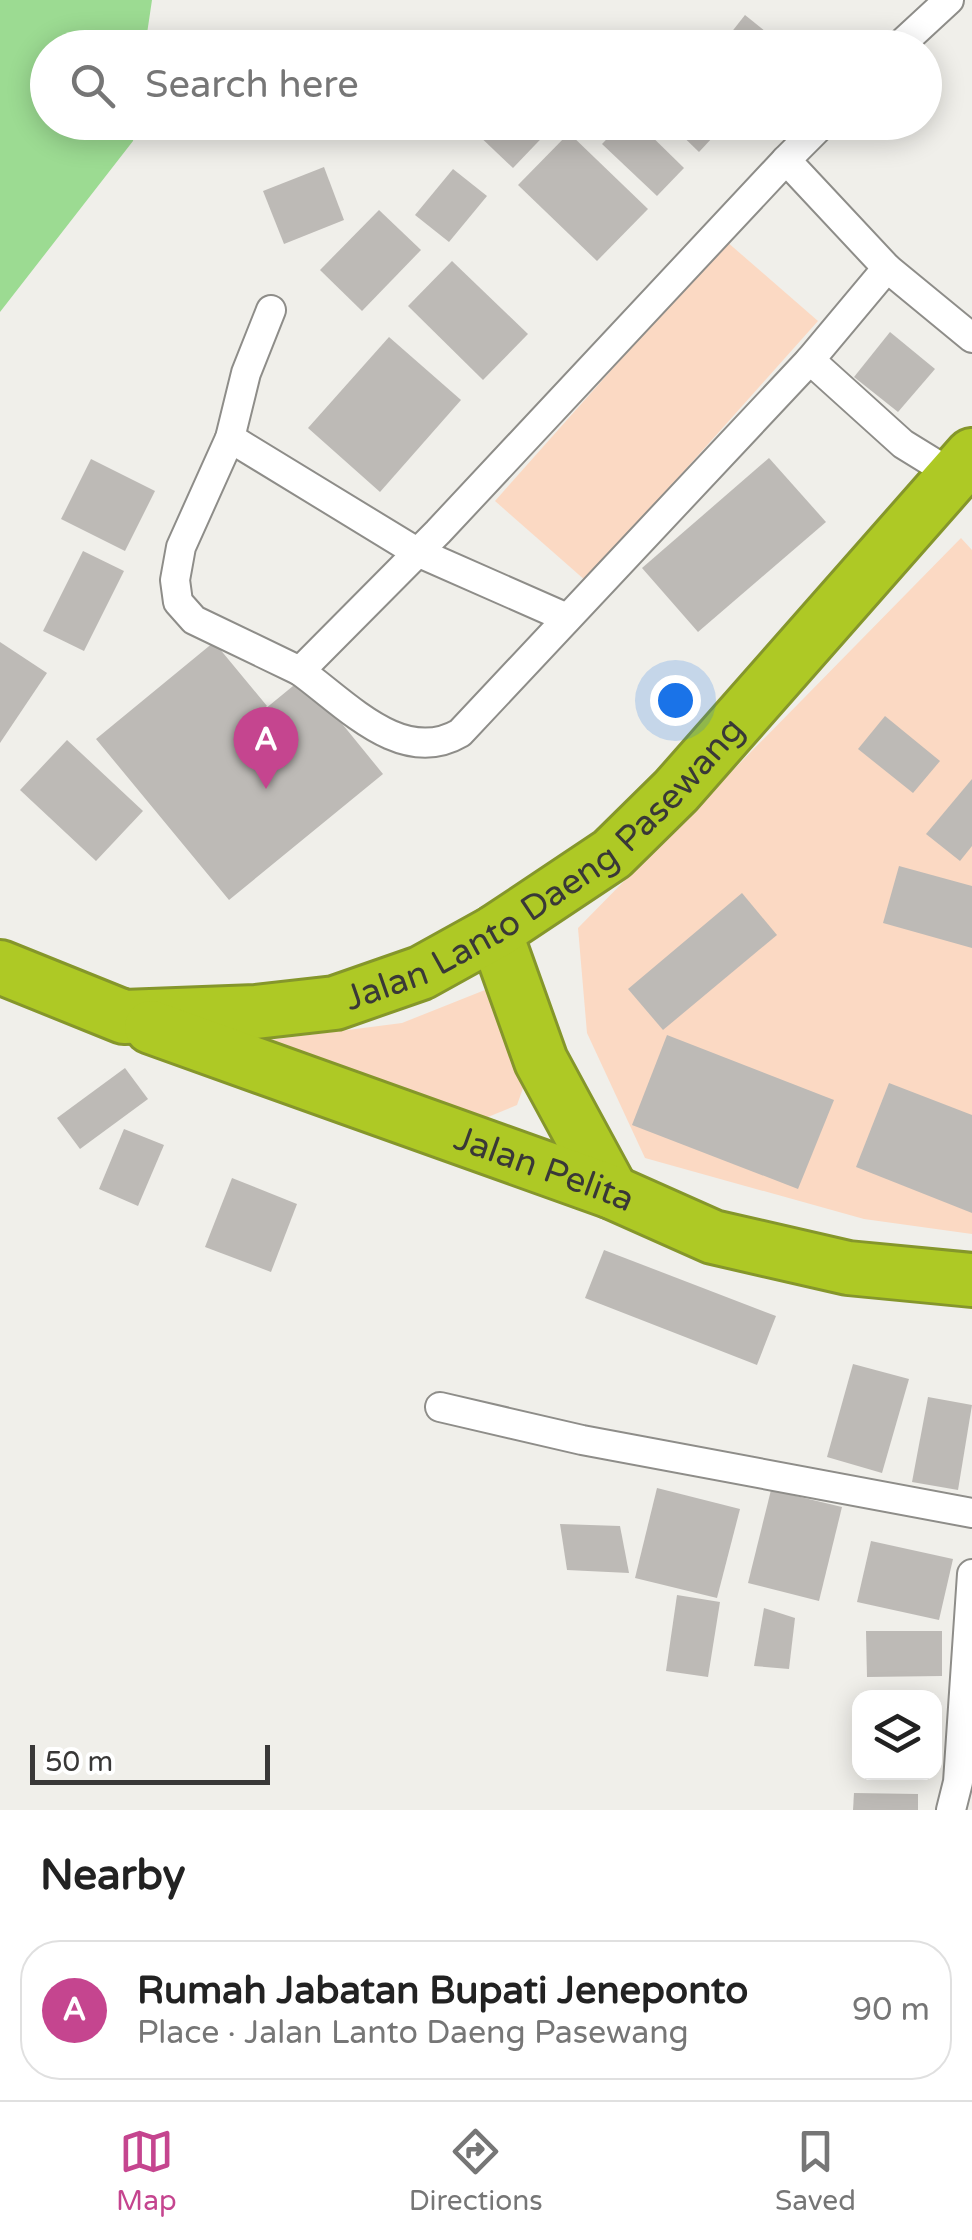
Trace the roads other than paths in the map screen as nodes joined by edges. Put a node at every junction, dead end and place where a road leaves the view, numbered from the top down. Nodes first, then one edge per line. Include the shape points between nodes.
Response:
1 (949, 0) edge
2 (916, 30) edge
3 (806, 140) edge
4 (786, 160) junction
5 (887, 268) junction
6 (271, 310) dead end
7 (972, 338) edge
8 (810, 360) junction
9 (230, 438) junction
10 (963, 466) edge
11 (416, 551) junction
12 (567, 618) junction
13 (300, 671) junction
14 (495, 932) junction
15 (0, 967) edge
16 (124, 1017) junction
17 (612, 1192) junction
18 (972, 1280) edge
19 (440, 1407) dead end
20 (972, 1513) edge
21 (972, 1574) edge
22 (951, 1810) edge

1 - 2 street
3 - 4 street
4 - 5 street
4 - 11 street
5 - 7 street
5 - 8 street
6 - 9 street
8 - 10 street via 902,444
8 - 12 street
9 - 11 street
9 - 13 street via 181,546 178,602 194,620
10 - 14 highway, Jalan Lanto Daeng Pasewang via 676,791 612,854
11 - 12 street
11 - 13 street
12 - 13 street via 460,733 440,745 391,737
14 - 16 highway, Jalan Lanto Daeng Pasewang via 420,973 334,1003
14 - 17 highway via 548,1077
15 - 16 highway, Jalan Lanto Daeng Pasewang
16 - 17 highway, Jalan Pelita
17 - 18 highway, Jalan Pelita via 713,1236 848,1268
19 - 20 street
21 - 22 street

